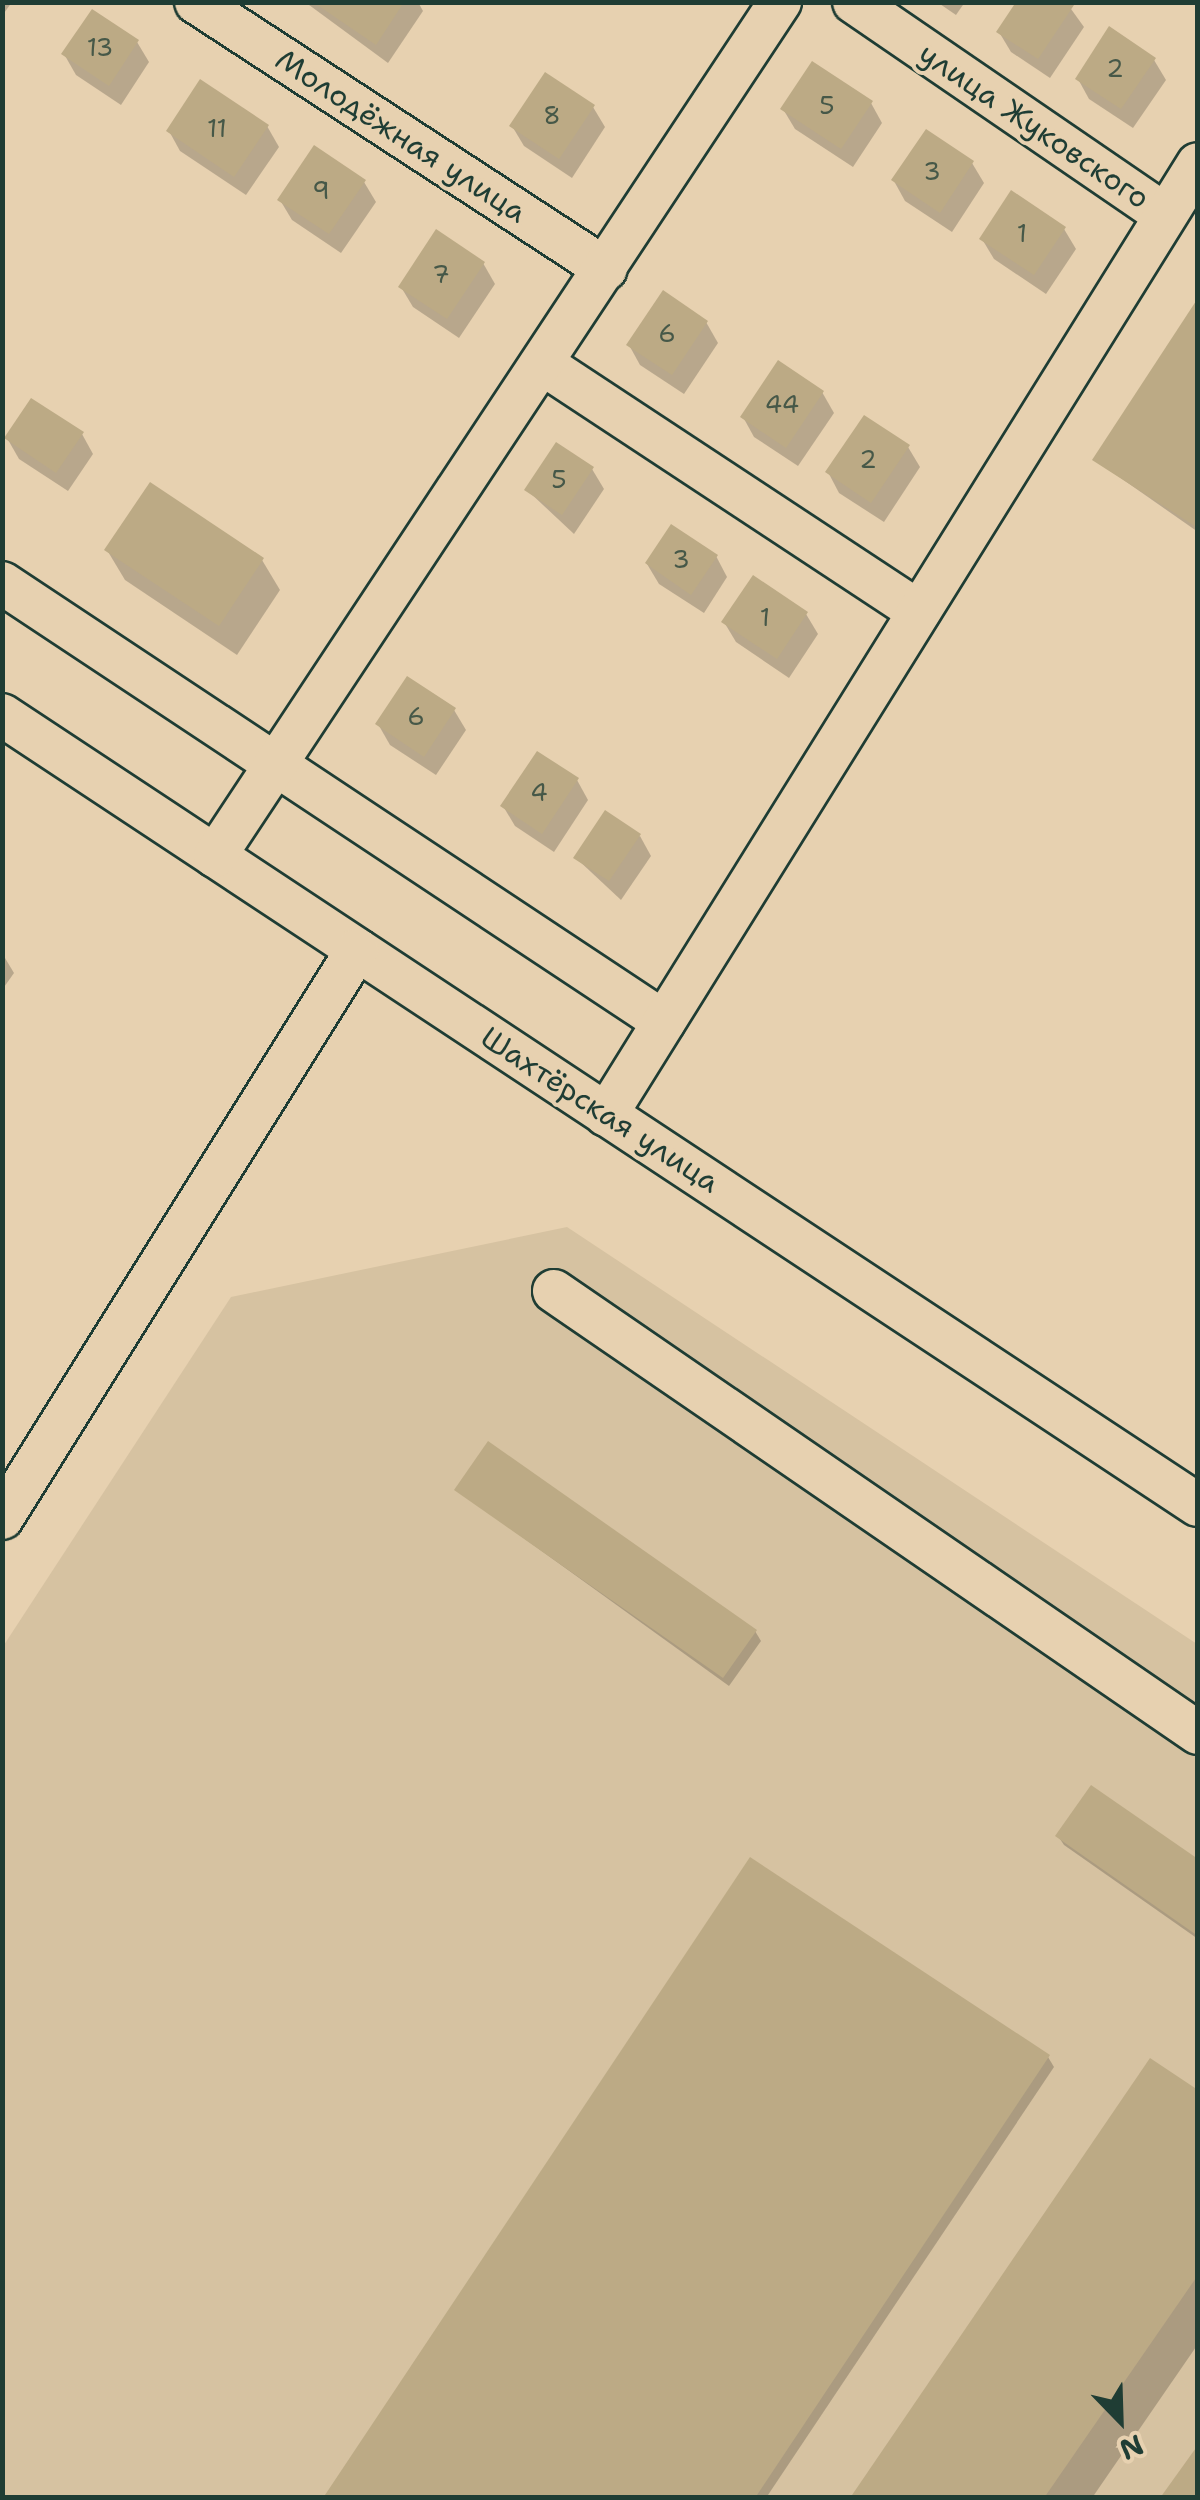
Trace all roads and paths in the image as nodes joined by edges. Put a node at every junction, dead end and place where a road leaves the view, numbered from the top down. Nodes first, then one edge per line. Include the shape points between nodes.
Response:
1 (196, 2) edge
2 (780, 2) edge
3 (854, 2) edge
4 (1198, 164) edge
5 (1166, 215) junction
6 (606, 269) junction
7 (543, 364) junction
8 (2, 583) edge
9 (918, 612) junction
10 (2, 715) edge
11 (275, 766) junction
12 (215, 856) junction
13 (357, 950) junction
14 (664, 1022) junction
15 (606, 1114) junction
16 (554, 1291) dead end
17 (1198, 1505) edge
18 (2, 1518) edge
19 (1198, 1734) edge

1 - 6 street, Молодёжная улица
2 - 6 street
3 - 5 street, улица Жуковского
4 - 5 street
5 - 9 street
6 - 7 street
7 - 9 street
7 - 11 street
8 - 11 street
9 - 14 street
10 - 12 street, Шахтёрская улица
11 - 12 street
11 - 14 street
12 - 13 street, Шахтёрская улица
13 - 15 street, Шахтёрская улица
13 - 18 street
14 - 15 street
15 - 17 street, Шахтёрская улица
16 - 19 street

